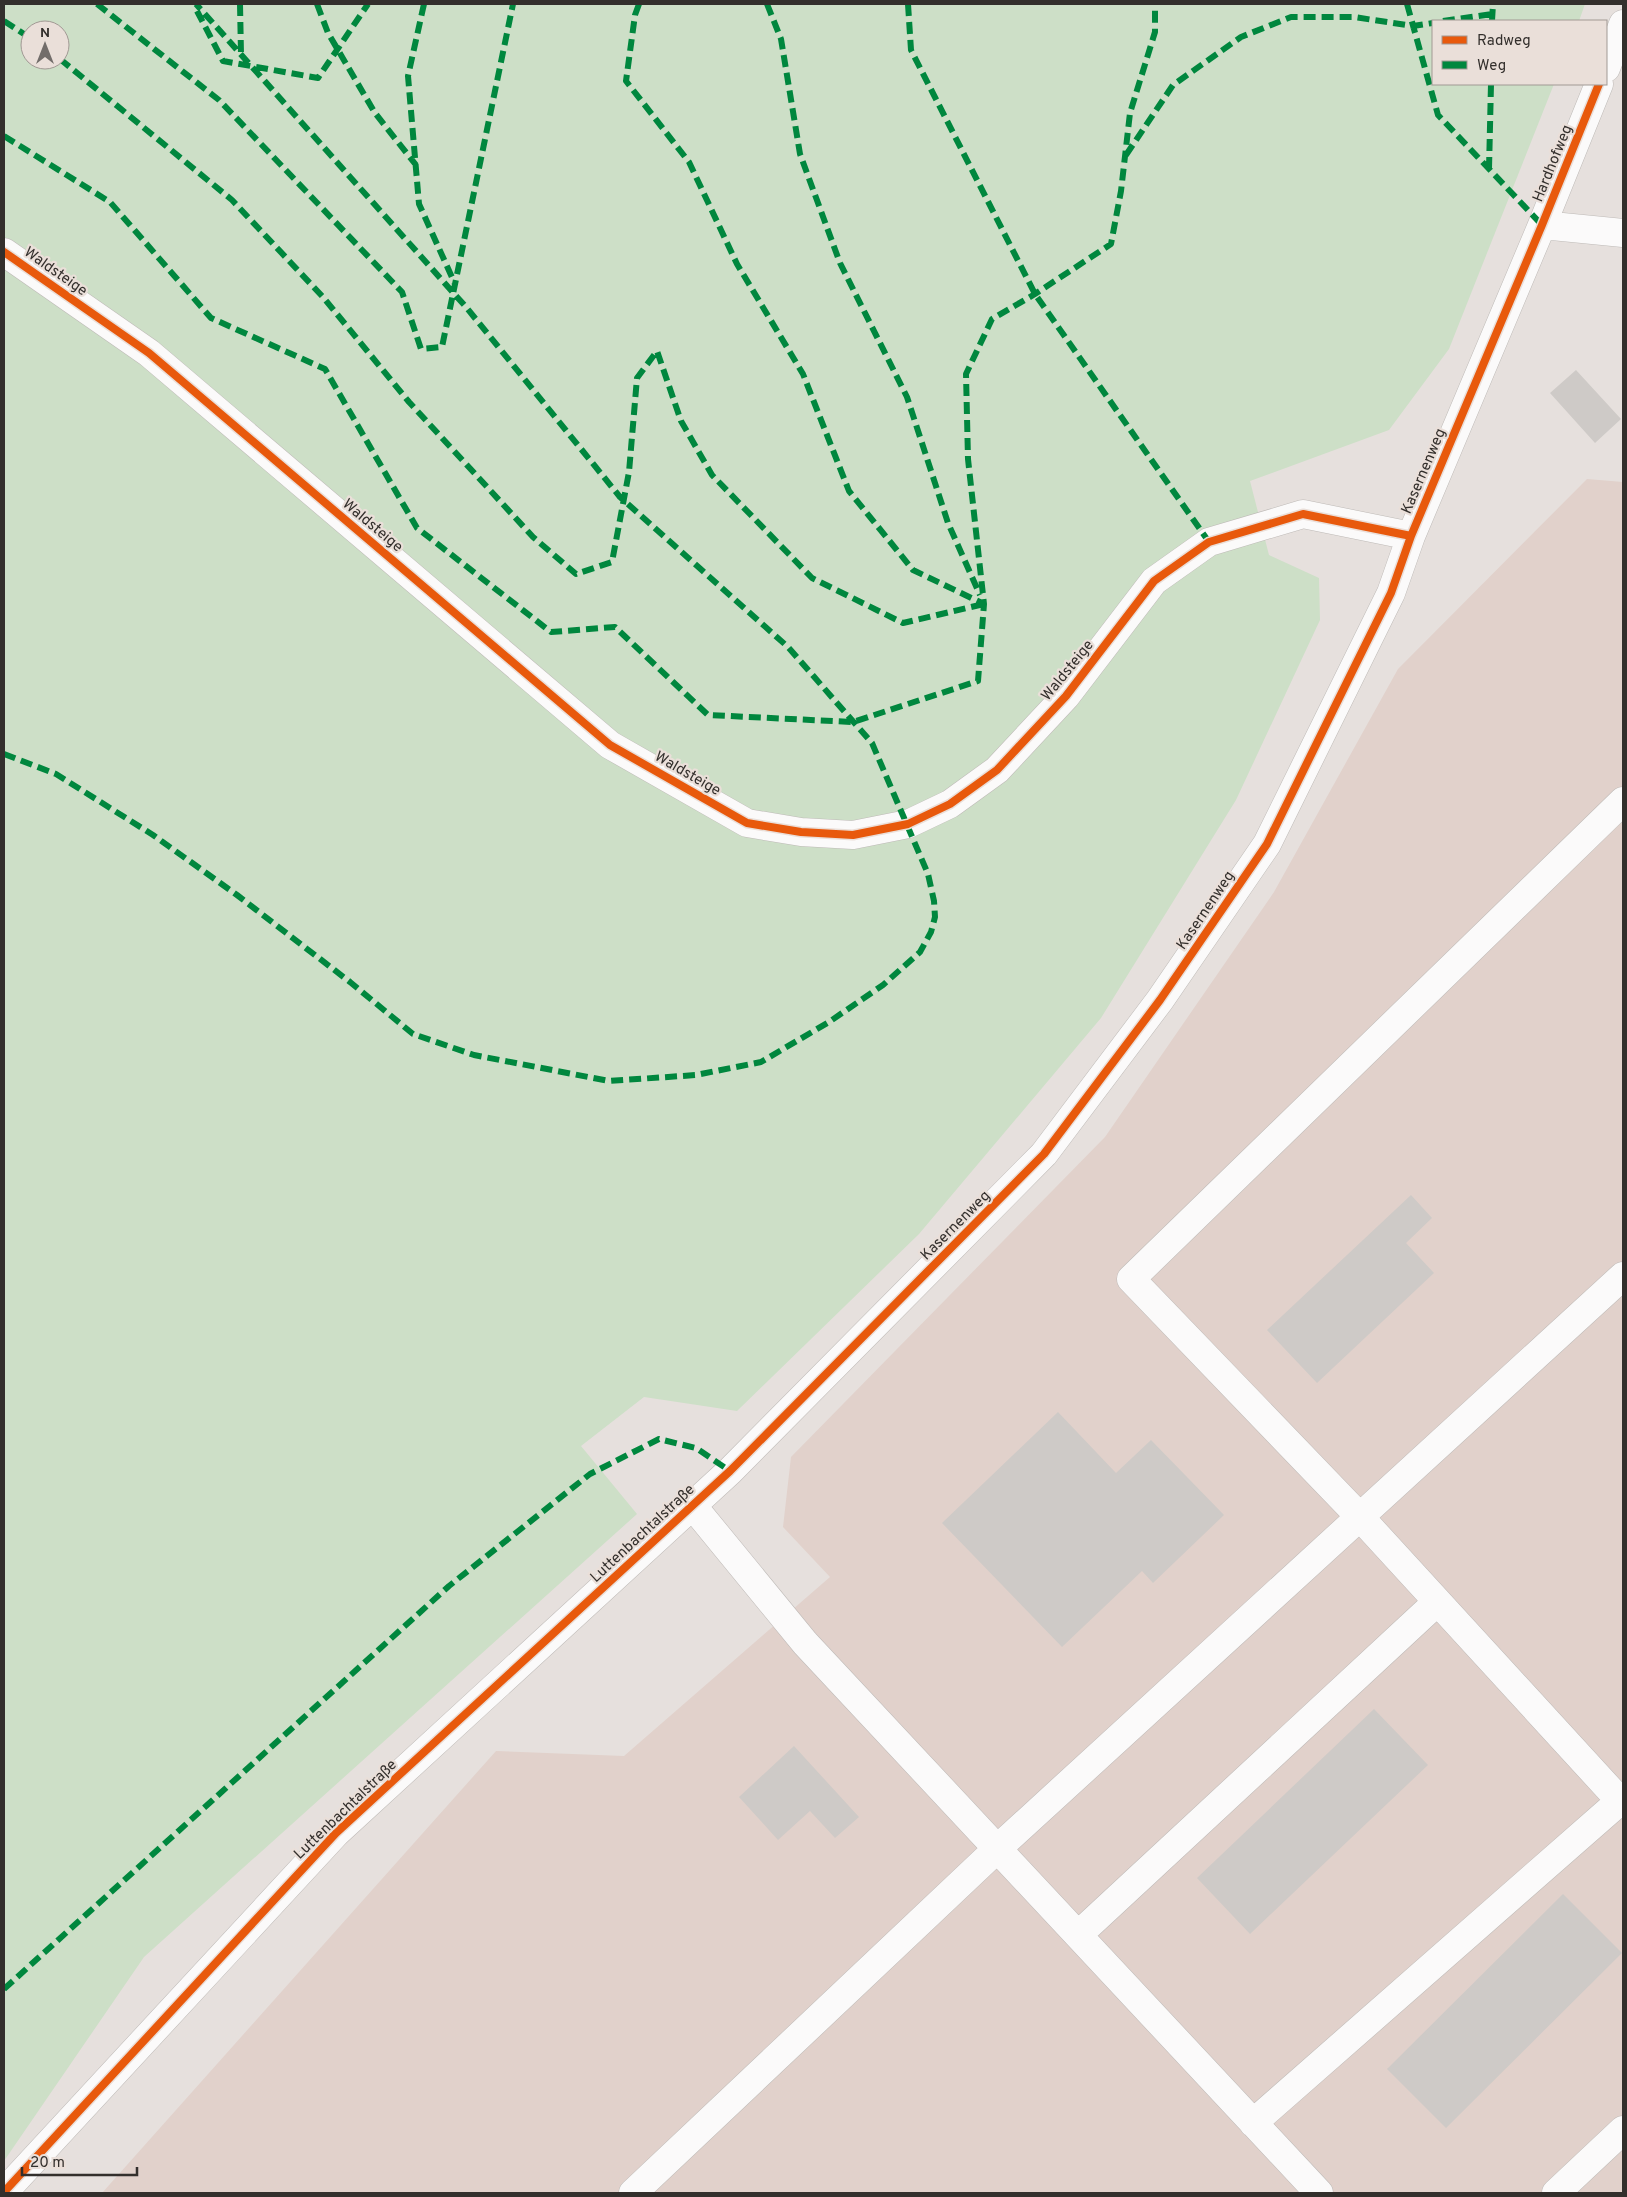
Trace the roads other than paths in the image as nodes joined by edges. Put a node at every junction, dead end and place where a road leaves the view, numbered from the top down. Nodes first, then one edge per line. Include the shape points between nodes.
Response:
1 (1623, 24) edge
2 (1607, 65) edge
3 (1599, 85) edge
4 (1542, 225) junction
5 (1623, 234) edge
6 (4, 252) edge
7 (1530, 252) joint
8 (1411, 536) junction
9 (1623, 801) edge
10 (1623, 1276) edge
11 (730, 1471) joint
12 (692, 1505) junction
13 (1360, 1517) junction
14 (1437, 1602) junction
15 (1622, 1803) edge
16 (997, 1849) junction
17 (1078, 1935) junction
18 (1254, 2123) junction
19 (1623, 2130) edge
20 (4, 2192) edge
21 (633, 2193) edge
22 (1319, 2193) edge
23 (1556, 2193) edge

1 - 2 street
3 - 4 street, Hardhofweg
4 - 5 street
4 - 7 street, Hardhofweg
6 - 8 street, Waldsteige via 149,353 610,744 747,822 801,832 853,835 908,824 950,804 997,770 1066,696 1154,582 1209,542 1303,514
7 - 8 street, Kasernenweg
8 - 11 street, Kasernenweg via 1391,593 1267,844 1160,1000 1044,1154
9 - 13 street via 1132,1279
10 - 13 street
11 - 12 street, Luttenbachtalstraße
12 - 16 street via 805,1643
12 - 20 street, Luttenbachtalstraße via 336,1833
13 - 14 street
13 - 16 street
14 - 15 street
14 - 17 street
15 - 18 street
16 - 17 street
16 - 21 street
17 - 18 street
18 - 22 street
19 - 23 street

